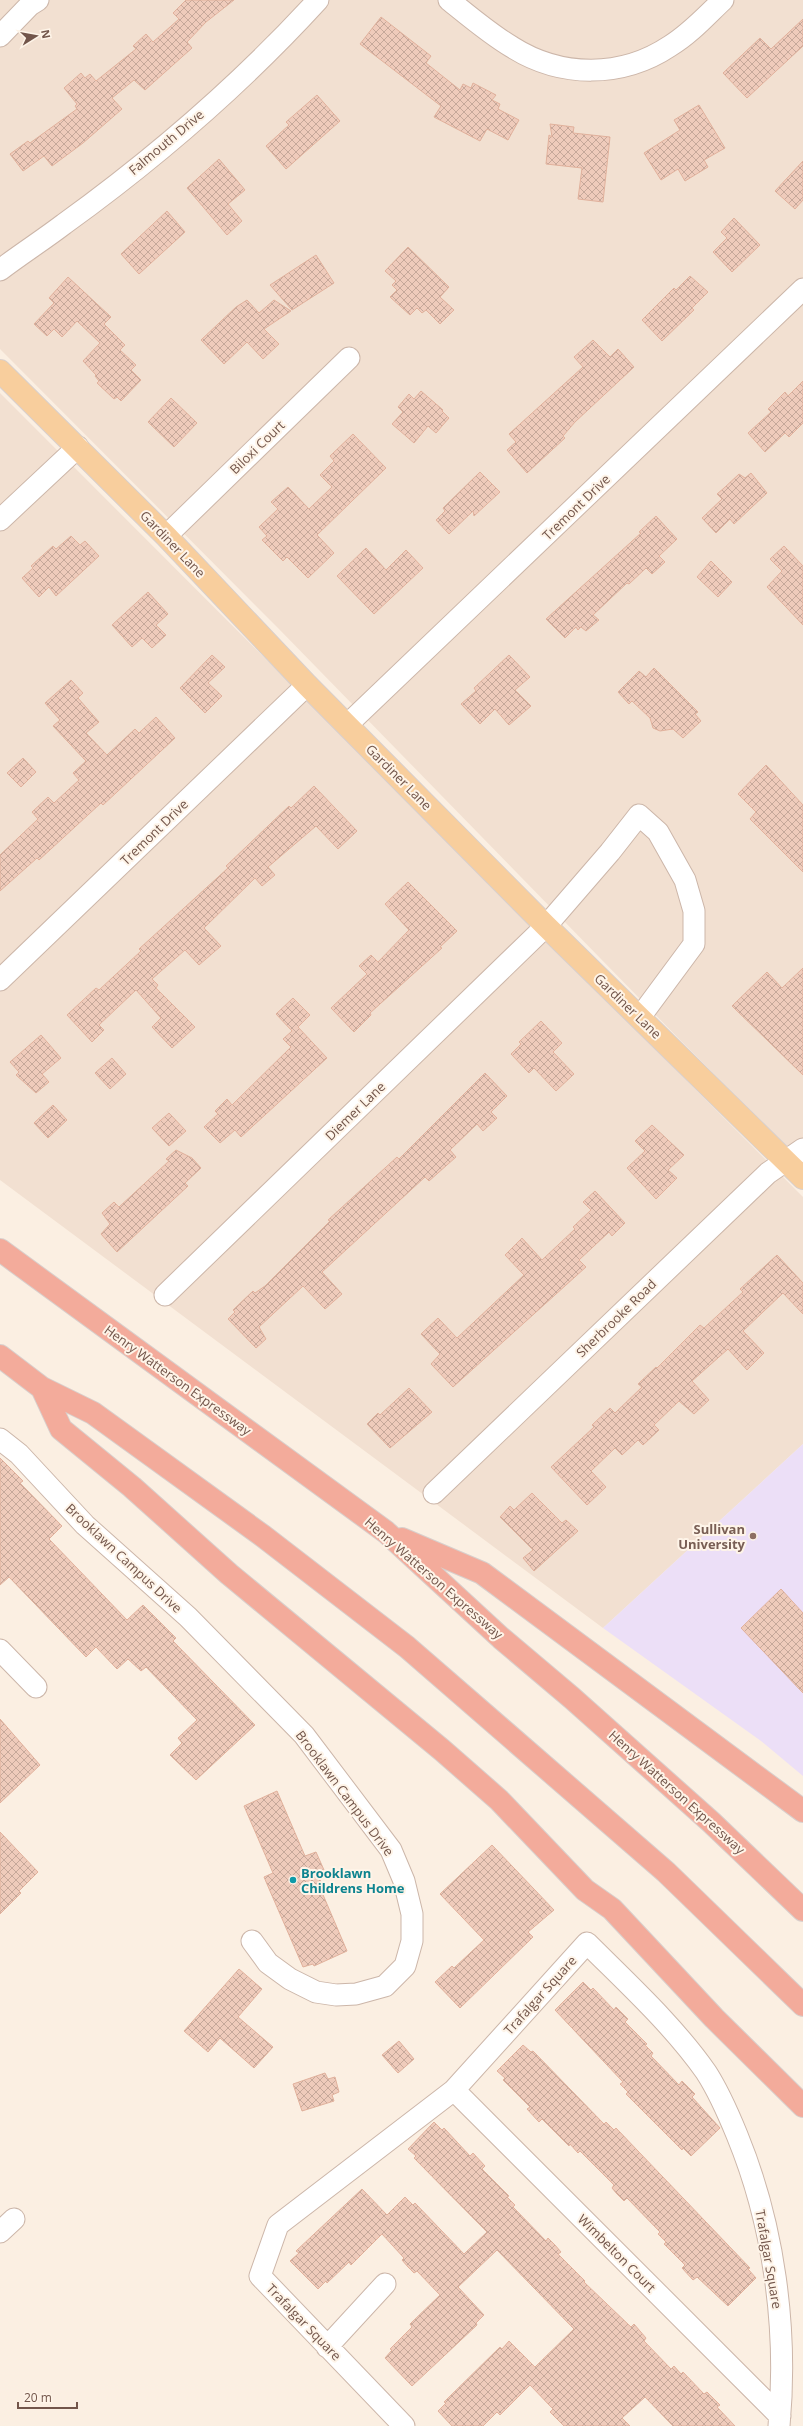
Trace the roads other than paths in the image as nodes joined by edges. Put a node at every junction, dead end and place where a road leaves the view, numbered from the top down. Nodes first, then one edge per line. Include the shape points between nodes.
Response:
1 (38, 0) edge
2 (318, 0) edge
3 (449, 0) edge
4 (723, 0) edge
5 (0, 36) edge
6 (0, 270) edge
7 (803, 289) edge
8 (349, 358) dead end
9 (0, 370) edge
10 (78, 447) junction
11 (0, 520) edge
12 (166, 536) junction
13 (307, 685) junction
14 (348, 724) junction
15 (546, 926) junction
16 (0, 980) edge
17 (640, 1017) junction
18 (794, 1155) edge
19 (803, 1178) edge
20 (0, 1250) edge
21 (164, 1295) dead end
22 (0, 1356) edge
23 (42, 1388) junction
24 (0, 1439) edge
25 (434, 1493) dead end
26 (386, 1532) junction
27 (0, 1650) edge
28 (36, 1686) dead end
29 (803, 1812) edge
30 (803, 1910) edge
31 (252, 1940) dead end
32 (803, 2005) edge
33 (454, 2090) junction
34 (803, 2106) edge
35 (385, 2284) dead end
36 (327, 2347) junction
37 (779, 2421) edge
38 (404, 2426) edge

1 - 5 street
2 - 6 street, Falmouth Drive via 261,60 195,118 105,193
3 - 4 street via 495,35 530,57 577,70 597,71 622,67 655,56 685,35
7 - 14 street, Tremont Drive
8 - 12 street, Biloxi Court
9 - 10 main road, Gardiner Lane
10 - 11 street
10 - 12 main road, Gardiner Lane
12 - 13 main road, Gardiner Lane
13 - 14 main road, Gardiner Lane
13 - 16 street, Tremont Drive
14 - 15 main road, Gardiner Lane
15 - 17 main road, Gardiner Lane
15 - 17 street, Diemer Lane via 639,815 658,832 685,880 694,911 694,944
15 - 21 street, Diemer Lane
17 - 18 main road, Gardiner Lane
18 - 19 main road, Gardiner Lane
18 - 25 street, Sherbrooke Road via 768,1173
20 - 26 highway, Henry Watterson Expressway
22 - 23 highway
23 - 32 highway via 93,1413 247,1524 407,1647 660,1867
23 - 34 highway via 62,1429 132,1487 229,1574 499,1800 585,1890 612,1909 714,2018
24 - 31 street, Brooklawn Campus Drive via 19,1454 85,1525 188,1617 304,1735 391,1850 404,1881 412,1914 412,1940 405,1966 385,1986 356,1994 316,1992 290,1980 268,1963
26 - 29 highway via 482,1573
26 - 30 highway, Henry Watterson Expressway via 711,1822
27 - 28 street
33 - 36 street, Trafalgar Square via 278,2225 260,2276
33 - 37 street, Wimbelton Court
33 - 37 street, Trafalgar Square via 587,1943 662,2019 706,2072 727,2110 747,2161 771,2250 779,2315
35 - 36 street
36 - 38 street, Trafalgar Square

